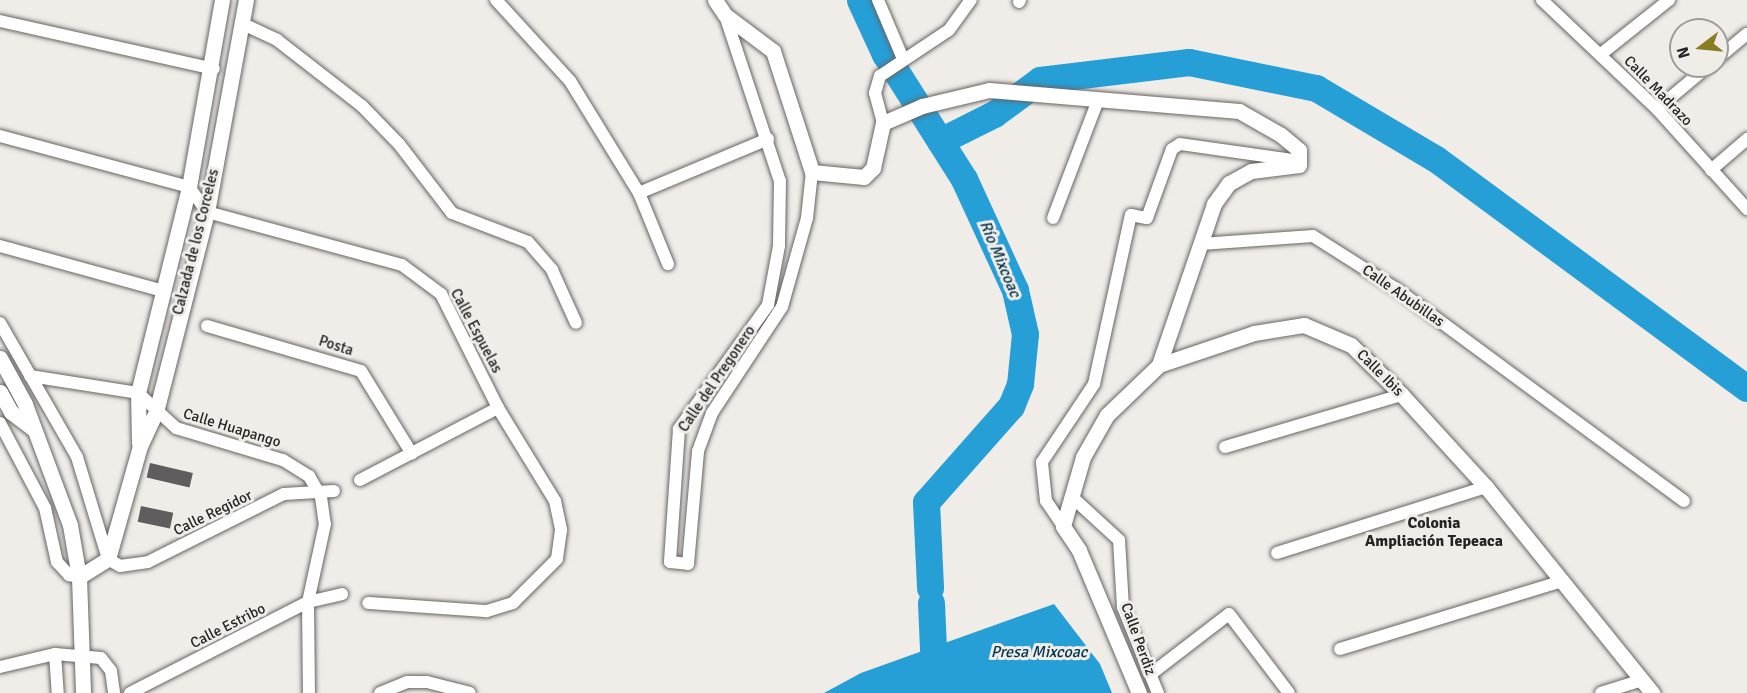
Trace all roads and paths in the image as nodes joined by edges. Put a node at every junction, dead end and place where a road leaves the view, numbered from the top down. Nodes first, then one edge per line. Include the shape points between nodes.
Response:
1 (222, 0) edge
2 (246, 0) edge
3 (496, 0) edge
4 (715, 0) edge
5 (878, 0) edge
6 (971, 0) edge
7 (1669, 0) edge
8 (1544, 1) edge
9 (725, 15) junction
10 (0, 21) edge
11 (243, 24) junction
12 (1747, 34) edge
13 (1729, 49) edge
14 (1601, 54) junction
15 (903, 60) junction
16 (214, 69) junction
17 (1694, 78) edge
18 (1098, 100) junction
19 (1657, 109) junction
20 (884, 123) junction
21 (0, 136) edge
22 (768, 139) junction
23 (1747, 140) edge
24 (1299, 161) junction
25 (1711, 170) junction
26 (812, 172) junction
27 (189, 187) junction
28 (639, 193) junction
29 (1747, 209) edge
30 (207, 212) junction
31 (1053, 218) dead end
32 (1200, 244) junction
33 (0, 246) edge
34 (668, 264) dead end
35 (163, 291) junction
36 (0, 323) edge
37 (576, 323) dead end
38 (207, 326) dead end
39 (0, 358) edge
40 (1160, 365) junction
41 (30, 376) junction
42 (0, 392) edge
43 (138, 393) junction
44 (1402, 395) junction
45 (498, 408) junction
46 (156, 412) junction
47 (0, 423) edge
48 (32, 428) junction
49 (140, 446) junction
50 (1225, 447) dead end
51 (412, 454) junction
52 (360, 480) dead end
53 (1486, 487) junction
54 (318, 490) junction
55 (334, 491) dead end
56 (1684, 501) dead end
57 (1067, 512) junction
58 (1277, 553) dead end
59 (108, 558) junction
60 (79, 577) junction
61 (1563, 581) junction
62 (342, 594) dead end
63 (308, 602) junction
64 (368, 603) dead end
65 (1340, 649) dead end
66 (55, 654) junction
67 (82, 656) junction
68 (0, 668) edge
69 (1151, 674) junction
70 (1642, 680) junction
71 (58, 693) edge
72 (82, 693) edge
73 (114, 693) edge
74 (130, 693) edge
75 (309, 693) edge
76 (380, 693) edge
77 (470, 693) edge
78 (1139, 693) edge
79 (1158, 693) edge
80 (1289, 693) edge
81 (1600, 693) edge
82 (1652, 693) edge

1 - 16 street, Calzada de los Corceles
2 - 11 street, Calzada de los Corceles
3 - 28 street via 570,81
4 - 9 street, Calle del Pregonero
5 - 15 street
6 - 15 street via 949,30
7 - 14 street
8 - 14 street, Calle Madrazo
9 - 22 street, Calle del Pregonero
9 - 26 street, Calle del Pregonero via 773,51
10 - 16 street
11 - 30 street, Calzada de los Corceles
11 - 37 street via 319,69 362,106 399,144 452,213 528,242 552,270
12 - 13 street
14 - 19 street, Calle Madrazo
15 - 20 street via 880,76 876,93
16 - 27 street, Calzada de los Corceles
17 - 19 street
18 - 20 street via 989,90 922,106
18 - 24 street via 1239,111 1281,135 1299,150
18 - 31 street
19 - 25 street, Calle Madrazo
20 - 26 street via 873,168 864,177
21 - 27 street
22 - 26 street, Calle del Pregonero via 780,181 779,246 768,305 679,429 670,562 688,564 699,451 712,412 782,307 807,218
22 - 28 street
23 - 25 street
24 - 32 street via 1293,168 1251,171 1229,183 1214,204
24 - 57 street via 1180,144 1172,148 1147,218 1131,215 1094,384 1042,462 1046,501
25 - 29 street, Calle Madrazo
27 - 30 street
27 - 35 street, Calzada de los Corceles
28 - 34 street
30 - 45 street, Calle Espuelas via 402,265 423,276 441,294 463,331
30 - 46 street, Calzada de los Corceles
32 - 40 street
32 - 56 street, Calle Abubillas via 1313,236 1395,288
33 - 35 street
35 - 43 street, Calzada de los Corceles
36 - 41 street
38 - 51 street, Posta via 361,371
39 - 48 street
40 - 44 street, Calle Ibis via 1254,333 1304,325 1351,345
40 - 57 street, Calle Ibis via 1107,415 1083,457
41 - 43 street
41 - 59 street via 77,457
42 - 48 street via 11,412
43 - 46 street, Calle Huapango
43 - 49 street, Calzada de los Corceles
44 - 50 street
44 - 53 street, Calle Ibis
45 - 51 street
45 - 64 street, Calle Espuelas via 555,501 561,530 557,559 513,603 486,611
46 - 49 street, Calzada de los Corceles
46 - 54 street, Calle Huapango via 176,428 292,464
47 - 60 street via 45,508 57,562 69,575
48 - 60 street via 63,503
49 - 59 street, Calzada de los Corceles
51 - 52 street
53 - 58 street
53 - 61 street, Calle Ibis
54 - 55 street, Calle Regidor
54 - 59 street, Calle Regidor via 284,494 148,562 120,566
54 - 63 street via 325,524
57 - 69 street, Calle Perdiz via 1119,540 1124,607
57 - 78 street, Calle Perdiz
59 - 60 street
60 - 67 street
61 - 65 street
61 - 70 street, Calle Ibis
62 - 63 street, Calle Estribo
63 - 74 street, Calle Estribo
63 - 75 street
66 - 67 street
66 - 68 street
66 - 71 street
67 - 72 street
67 - 73 street via 107,663
69 - 79 street, Calle Perdiz
69 - 80 street via 1229,614
70 - 81 street
70 - 82 street, Calle Ibis
76 - 77 street via 407,682 427,682

